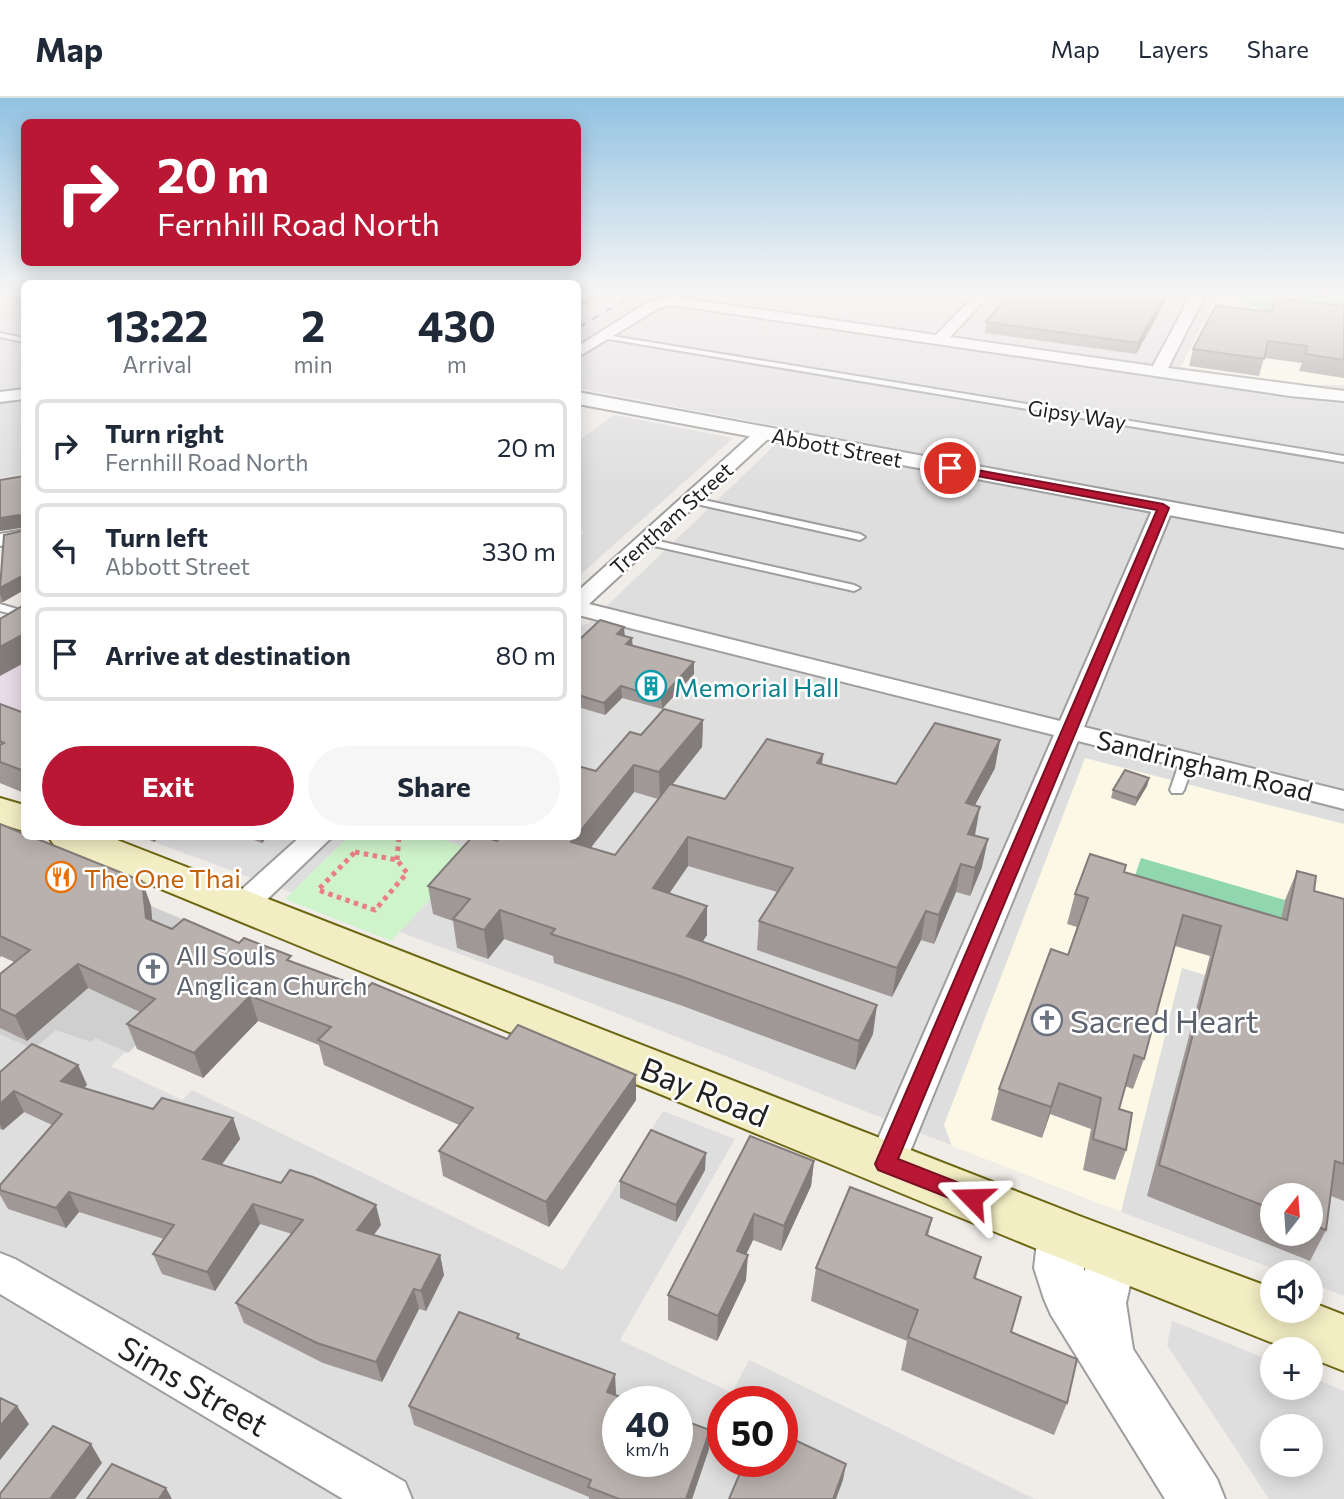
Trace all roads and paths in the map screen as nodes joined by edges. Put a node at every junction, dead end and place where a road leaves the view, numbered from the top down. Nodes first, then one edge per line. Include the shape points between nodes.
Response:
1 (738, 358) edge
2 (1069, 358) edge
3 (1166, 358) edge
4 (1159, 372) junction
5 (21, 394) edge
6 (1344, 396) edge
7 (0, 397) edge
8 (581, 399) edge
9 (764, 433) junction
10 (1344, 459) edge
11 (690, 500) junction
12 (1163, 508) junction
13 (21, 536) edge
14 (860, 537) dead end
15 (0, 540) edge
16 (645, 541) junction
17 (1344, 541) edge
18 (854, 588) dead end
19 (581, 599) edge
20 (581, 609) edge
21 (1069, 732) junction
22 (1187, 761) junction
23 (1177, 790) dead end
24 (1344, 800) edge
25 (0, 810) edge
26 (21, 818) edge
27 (78, 840) edge
28 (315, 840) edge
29 (399, 840) edge
30 (397, 860) junction
31 (242, 906) junction
32 (886, 1164) junction
33 (1062, 1234) junction
34 (1113, 1254) junction
35 (0, 1272) edge
36 (1344, 1343) edge
37 (1111, 1361) junction
38 (388, 1499) edge
39 (1197, 1499) edge

1 - 10 lane, Gipsy Way
2 - 4 street
3 - 4 street
4 - 6 street
5 - 7 street
8 - 9 street, Abbott Street
9 - 11 street, Trentham Street
9 - 12 street, Abbott Street
11 - 14 lane
11 - 16 street, Trentham Street
12 - 17 street, Abbott Street
12 - 21 street
13 - 15 street
16 - 18 lane
16 - 19 street, Trentham Street
20 - 21 street, Sandringham Road
21 - 22 street, Sandringham Road
21 - 32 street
22 - 23 lane
22 - 24 street, Sandringham Road
25 - 26 main road
27 - 31 main road, Bay Road
28 - 31 street
29 - 30 path
30 - 30 path via 407,873 374,910 318,890 355,852
31 - 32 main road, Bay Road
32 - 33 main road, Bay Road
33 - 34 main road, Bay Road
33 - 37 street via 1058,1256 1065,1291
34 - 36 main road, Bay Road
34 - 37 street via 1100,1308
35 - 38 street, Sims Street
37 - 39 street

